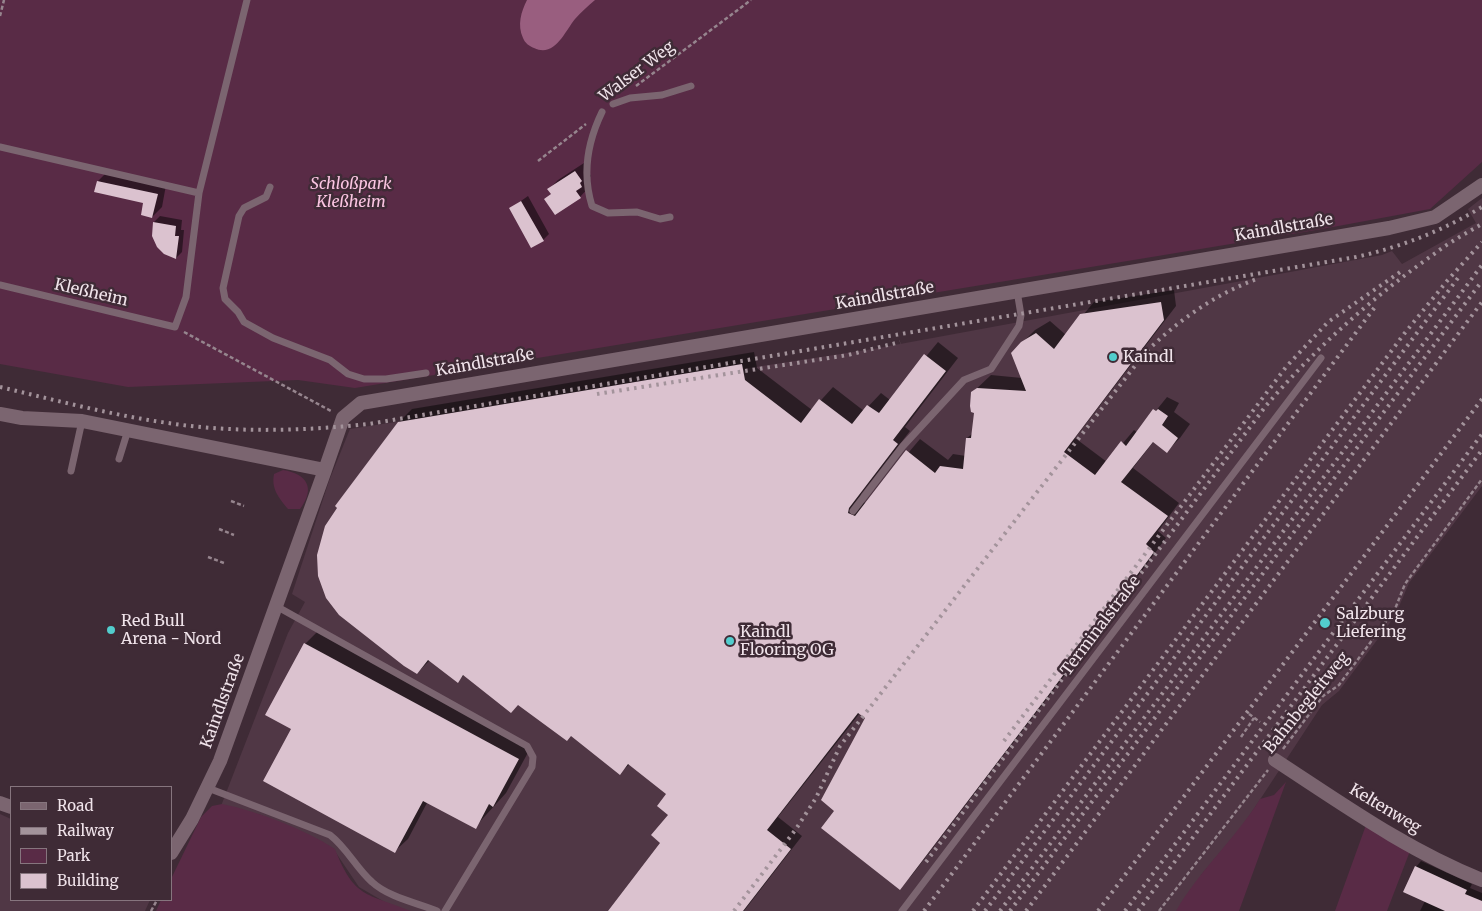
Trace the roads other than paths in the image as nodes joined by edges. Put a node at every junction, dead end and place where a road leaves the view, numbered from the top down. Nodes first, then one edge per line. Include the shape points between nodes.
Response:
1 (247, 0) edge
2 (691, 86) dead end
3 (614, 104) road end
4 (602, 112) road end
5 (0, 147) edge
6 (1482, 185) edge
7 (270, 187) dead end
8 (199, 193) junction
9 (670, 217) dead end
10 (0, 285) edge
11 (1016, 290) junction
12 (1321, 358) dead end
13 (426, 373) dead end
14 (0, 414) edge
15 (82, 421) junction
16 (128, 430) junction
17 (118, 459) dead end
18 (325, 470) junction
19 (71, 471) dead end
20 (852, 511) dead end
21 (276, 606) junction
22 (1275, 760) road end
23 (208, 788) junction
24 (172, 851) edge
25 (1482, 880) edge
26 (437, 911) edge
27 (445, 911) edge
28 (902, 911) edge

1 - 8 lane
2 - 3 lane
4 - 9 lane via 591,137 588,155 587,191 592,206 608,213 637,212 660,219
5 - 8 lane
6 - 11 street, Kaindlstraße via 1435,216 1388,228
7 - 13 lane via 266,197 244,208 239,216 223,288 225,299 244,322 273,338 330,360 348,374 364,379
8 - 10 lane, Kleßheim via 186,297 175,327
11 - 18 street, Kaindlstraße via 361,403 343,418
11 - 20 lane via 1021,315 1019,326 991,369 964,380 902,446
12 - 28 lane, Terminalstraße
14 - 15 street
15 - 16 street
15 - 19 lane
16 - 17 lane
16 - 18 street
18 - 21 street, Kaindlstraße
21 - 23 street, Kaindlstraße
21 - 27 lane via 527,746 533,757 532,768
22 - 25 street, Keltenweg via 1448,867
23 - 24 street, Kaindlstraße
23 - 26 lane via 330,835 344,846 372,882

